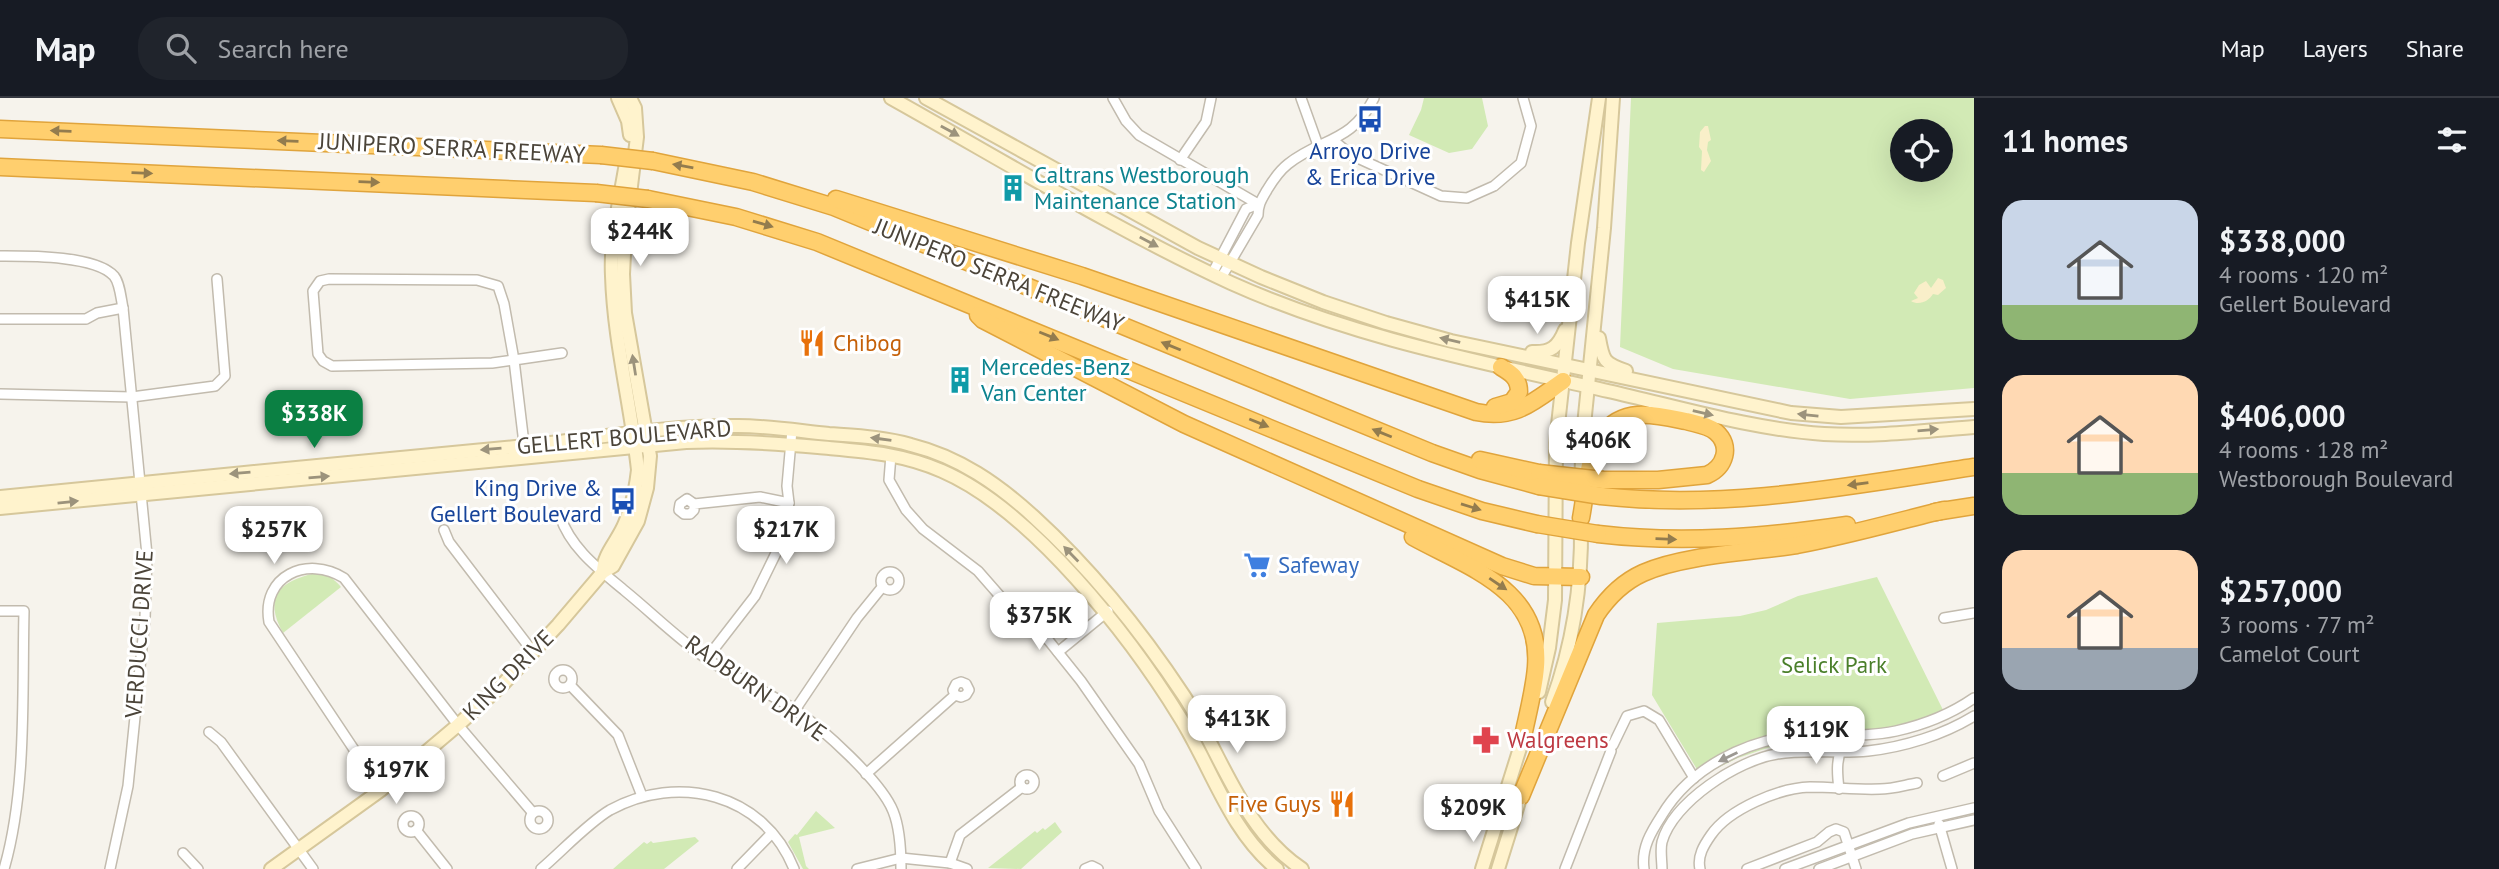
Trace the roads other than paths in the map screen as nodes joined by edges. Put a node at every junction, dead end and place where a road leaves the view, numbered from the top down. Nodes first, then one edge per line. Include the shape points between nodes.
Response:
1 (618, 98) edge
2 (630, 98) edge
3 (891, 98) edge
4 (926, 98) edge
5 (1113, 98) edge
6 (1211, 98) edge
7 (1301, 98) edge
8 (1374, 98) edge
9 (1523, 98) edge
10 (1599, 98) edge
11 (1613, 98) edge
12 (0, 129) edge
13 (1334, 141) junction
14 (1319, 148) junction
15 (1180, 160) junction
16 (0, 167) edge
17 (720, 174) junction
18 (1258, 204) junction
19 (0, 256) edge
20 (1224, 261) junction
21 (1216, 276) junction
22 (217, 279) dead end
23 (963, 301) junction
24 (123, 308) junction
25 (1571, 313) junction
26 (1596, 314) junction
27 (0, 319) edge
28 (562, 353) dead end
29 (1500, 359) junction
30 (514, 360) junction
31 (1591, 370) junction
32 (1564, 373) junction
33 (1589, 387) junction
34 (1676, 389) junction
35 (0, 394) edge
36 (132, 397) junction
37 (1447, 403) junction
38 (1974, 409) edge
39 (1974, 427) edge
40 (792, 430) junction
41 (637, 438) junction
42 (791, 445) junction
43 (649, 446) junction
44 (525, 452) junction
45 (891, 455) junction
46 (1974, 467) edge
47 (1602, 488) junction
48 (141, 489) junction
49 (0, 496) edge
50 (789, 503) junction
51 (694, 504) dead end
52 (1974, 506) edge
53 (0, 508) edge
54 (1944, 510) junction
55 (1377, 512) junction
56 (560, 516) dead end
57 (1581, 518) junction
58 (444, 530) dead end
59 (603, 572) junction
60 (1556, 577) junction
61 (1581, 577) junction
62 (883, 586) dead end
63 (1117, 604) junction
64 (0, 611) edge
65 (1105, 613) junction
66 (1974, 613) edge
67 (1944, 618) dead end
68 (533, 652) junction
69 (1058, 652) junction
70 (707, 658) junction
71 (570, 685) dead end
72 (956, 695) dead end
73 (1974, 698) edge
74 (795, 710) junction
75 (1974, 716) edge
76 (458, 725) junction
77 (209, 732) dead end
78 (1890, 732) junction
79 (1522, 741) junction
80 (1840, 751) junction
81 (1974, 763) edge
82 (866, 774) junction
83 (1943, 776) dead end
84 (1694, 778) junction
85 (1917, 783) dead end
86 (1022, 787) dead end
87 (1839, 789) junction
88 (381, 790) junction
89 (642, 796) junction
90 (1521, 796) junction
91 (1974, 808) edge
92 (533, 813) dead end
93 (1936, 815) junction
94 (1974, 820) edge
95 (1940, 827) junction
96 (416, 830) dead end
97 (771, 834) junction
98 (1849, 845) junction
99 (299, 848) junction
100 (183, 853) dead end
101 (1852, 856) junction
102 (901, 858) junction
103 (950, 863) junction
104 (4, 869) edge
105 (110, 869) edge
106 (198, 869) edge
107 (271, 869) edge
108 (313, 869) edge
109 (447, 869) edge
110 (541, 869) edge
111 (737, 869) edge
112 (794, 869) edge
113 (857, 869) edge
114 (901, 869) edge
115 (967, 869) edge
116 (1086, 869) edge
117 (1098, 869) edge
118 (1196, 869) edge
119 (1277, 869) edge
120 (1302, 869) edge
121 (1482, 869) edge
122 (1498, 869) edge
123 (1565, 869) edge
124 (1644, 869) edge
125 (1662, 869) edge
126 (1700, 869) edge
127 (1747, 869) edge
128 (1785, 869) edge
129 (1819, 869) edge
130 (1856, 869) edge
131 (1952, 869) edge

1 - 41 main road, KING DRIVE via 630,136 611,274
41 -> 2 main road, KING DRIVE via 623,274 637,137
3 -> 21 main road
4 - 20 main road
5 - 15 street via 1139,135
6 - 15 street via 1206,122
7 - 14 street
8 - 13 street via 1362,118
9 - 13 street via 1531,126 1521,163 1493,186 1468,198 1441,197 1351,155
10 - 25 main road
11 - 26 main road
17 -> 12 highway, JUNIPERO SERRA FREEWAY, bridge via 601,155
13 - 14 street
14 - 18 street via 1286,165
15 - 18 street
16 -> 23 highway, JUNIPERO SERRA FREEWAY, bridge via 648,199 785,231
17 - 37 highway via 906,219
47 -> 17 highway, JUNIPERO SERRA FREEWAY, bridge via 1480,470 858,217
18 - 20 street via 1247,209
19 - 24 street, VERDUCCI DRIVE via 85,263 106,270 116,278
20 - 21 street
29 -> 20 main road via 1362,316
21 - 29 main road via 1349,328 1422,349
22 - 36 street via 225,376 220,383
23 -> 54 highway, JUNIPERO SERRA FREEWAY, bridge via 1434,495 1537,524 1665,540 1742,538
23 - 55 highway via 983,320 1126,396
24 - 27 street via 86,319
24 - 36 street, VERDUCCI DRIVE
25 - 29 main road via 1561,340 1551,350
25 - 32 main road
26 - 31 main road
26 - 34 main road via 1606,362
28 - 30 street
29 - 32 main road
29 - 37 highway via 1517,381 1519,392 1512,402 1487,408
30 - 30 street via 504,304 498,286 490,282 329,279 320,281 313,291 318,354 332,366
30 - 44 street
31 - 32 main road
31 - 33 main road
31 - 34 main road
32 - 33 main road
32 - 37 highway via 1524,408 1507,414 1487,414
32 - 60 main road via 1556,443
33 -> 39 main road via 1804,432 1871,434
33 - 57 main road via 1581,460
38 -> 34 main road via 1825,416
35 - 36 street
36 - 48 street, VERDUCCI DRIVE
40 - 41 main road, GELLERT BOULEVARD via 683,427
40 - 42 street
63 -> 40 main road, GELLERT BOULEVARD via 1022,506 965,466 904,443
41 - 43 main road, GELLERT BOULEVARD
41 - 44 main road, GELLERT BOULEVARD
41 - 59 main road, KING DRIVE via 635,493 625,523 603,560
42 - 43 main road, GELLERT BOULEVARD via 711,441
42 - 45 main road, GELLERT BOULEVARD
42 - 50 street
43 - 59 main road, KING DRIVE via 648,488 641,515 629,541
44 - 48 main road, GELLERT BOULEVARD
45 - 65 main road, GELLERT BOULEVARD via 943,471 990,498 1050,552
45 - 69 street via 889,480 906,510 923,529 978,571
46 -> 47 highway, JUNIPERO SERRA FREEWAY via 1736,500 1660,501
47 - 57 highway via 1703,475 1720,466 1725,446 1719,435 1703,426 1647,414 1622,418 1605,432 1596,448
48 - 49 main road, GELLERT BOULEVARD
53 -> 48 main road, GELLERT BOULEVARD
48 - 105 street, VERDUCCI DRIVE via 147,555 145,618 128,786
50 - 51 street via 760,496
50 - 70 street via 777,551 755,596
52 - 54 highway, JUNIPERO SERRA FREEWAY
54 - 90 highway via 1810,542 1672,564 1632,579 1596,615
55 - 60 highway via 1515,571
55 -> 79 highway via 1384,521 1500,585 1521,605 1532,626 1536,652
56 - 59 street, RADBURN DRIVE via 582,553
57 - 61 main road
58 - 68 street
59 - 68 main road, KING DRIVE
59 - 70 street, RADBURN DRIVE
60 - 61 highway
60 - 79 main road via 1549,648
61 - 90 main road via 1567,657
62 - 74 street
63 - 65 street
63 - 120 main road, GELLERT BOULEVARD via 1189,704 1258,828
64 - 104 street via 24,611 21,744 16,808
65 - 69 street
65 - 119 main road, GELLERT BOULEVARD via 1177,711 1241,830
66 - 67 street
68 - 76 main road, KING DRIVE
69 - 118 street via 1139,764 1159,811
70 - 74 street, RADBURN DRIVE
71 - 89 street via 618,736
72 - 82 street
73 - 78 street via 1939,717
74 - 82 street, RADBURN DRIVE
75 - 80 street via 1902,746
76 - 88 main road, KING DRIVE
76 - 88 street via 344,578 318,567 283,578 266,607 269,622
76 - 92 street
77 - 99 street
78 - 80 street via 1882,739 1848,742
78 -> 84 street via 1801,735 1768,741 1734,753
79 - 121 main road
80 - 87 street
80 - 125 street via 1774,754 1735,768 1707,786 1671,824 1662,843
81 - 83 street
82 - 102 street, RADBURN DRIVE via 893,810
84 - 123 street via 1659,720 1644,711 1627,716
84 - 124 street via 1669,803 1648,838
85 - 87 street
86 - 103 street via 960,835
87 - 126 street via 1808,787 1739,810 1718,826 1702,849
88 - 99 main road, KING DRIVE
89 - 97 street via 684,791 721,798 749,813
89 - 110 street via 606,812
90 - 122 main road
91 - 93 street
93 - 95 street
93 - 98 street
94 - 95 street
95 - 101 street
95 - 131 street
96 - 109 street
97 - 111 street
97 - 112 street
98 - 101 street
98 - 127 street via 1844,832 1836,829 1817,842
98 - 128 street
99 - 107 main road, KING DRIVE
99 - 108 street
100 - 106 street
101 - 129 street
101 - 130 street
102 - 103 street
102 - 113 street
102 - 114 street, RADBURN DRIVE
103 - 115 street
116 - 117 street

